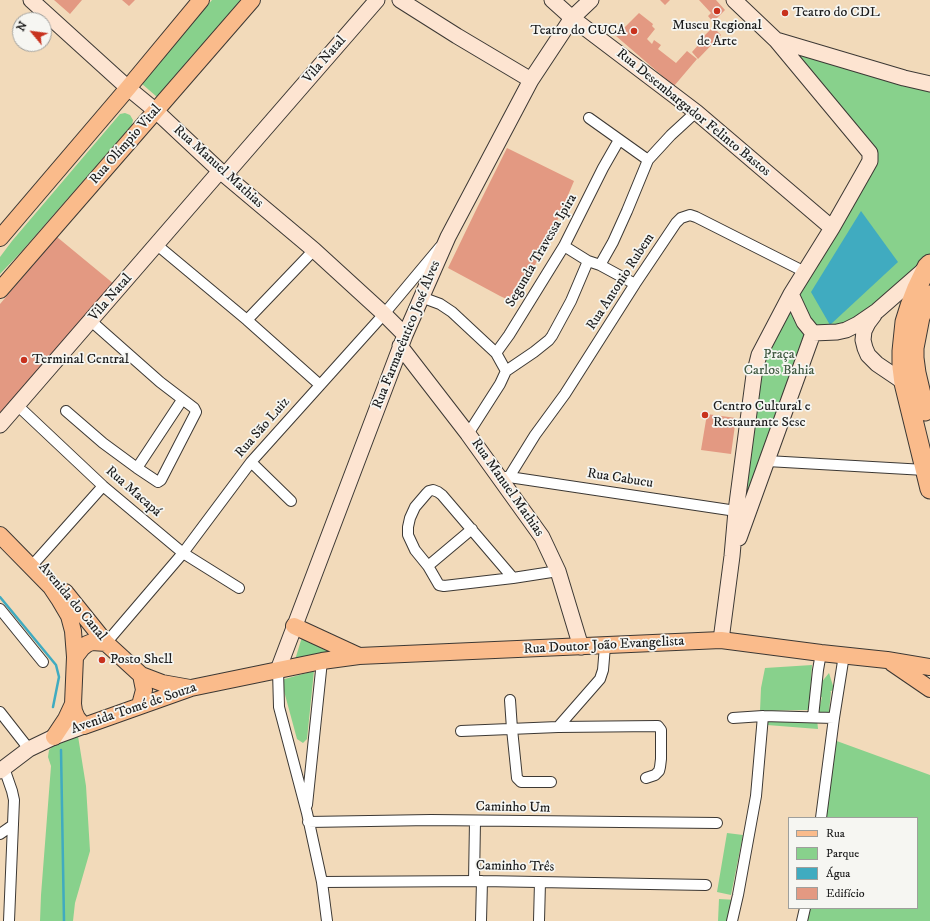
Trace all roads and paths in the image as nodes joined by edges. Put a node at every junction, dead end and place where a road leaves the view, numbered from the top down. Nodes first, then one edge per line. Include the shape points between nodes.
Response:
1 (31, 0) edge
2 (252, 0) edge
3 (378, 0) edge
4 (400, 0) edge
5 (552, 0) edge
6 (591, 0) edge
7 (734, 0) edge
8 (199, 1) edge
9 (572, 18) junction
10 (776, 40) junction
11 (531, 80) junction
12 (930, 84) edge
13 (128, 88) junction
14 (156, 110) junction
15 (696, 112) junction
16 (589, 118) dead end
17 (619, 140) junction
18 (648, 160) junction
19 (223, 173) junction
20 (832, 228) junction
21 (448, 237) junction
22 (0, 238) edge
23 (157, 245) junction
24 (564, 246) junction
25 (314, 250) junction
26 (588, 260) junction
27 (600, 265) junction
28 (929, 266) edge
29 (805, 272) junction
30 (635, 284) junction
31 (0, 290) edge
32 (791, 294) junction
33 (930, 295) edge
34 (421, 297) junction
35 (877, 311) junction
36 (384, 314) junction
37 (247, 320) junction
38 (91, 321) junction
39 (776, 324) junction
40 (808, 327) junction
41 (402, 340) junction
42 (496, 353) junction
43 (506, 371) junction
44 (904, 383) junction
45 (320, 385) junction
46 (925, 397) edge
47 (182, 400) junction
48 (18, 405) junction
49 (66, 411) dead end
50 (0, 425) edge
51 (468, 434) junction
52 (930, 434) edge
53 (767, 461) junction
54 (251, 462) junction
55 (137, 468) junction
56 (925, 470) junction
57 (504, 477) junction
58 (103, 486) junction
59 (930, 489) edge
60 (291, 501) dead end
61 (736, 511) junction
62 (0, 522) edge
63 (472, 529) junction
64 (0, 535) edge
65 (183, 553) junction
66 (732, 556) junction
67 (34, 563) junction
68 (428, 566) junction
69 (558, 571) junction
70 (513, 578) junction
71 (239, 588) dead end
72 (0, 609) edge
73 (294, 626) junction
74 (721, 640) junction
75 (106, 643) junction
76 (605, 646) junction
77 (581, 647) junction
78 (821, 653) junction
79 (844, 655) junction
80 (75, 656) junction
81 (358, 656) junction
82 (887, 660) junction
83 (322, 661) junction
84 (43, 662) dead end
85 (930, 667) edge
86 (278, 670) junction
87 (141, 675) junction
88 (191, 688) junction
89 (930, 689) edge
90 (510, 700) dead end
91 (73, 704) junction
92 (140, 705) junction
93 (0, 712) edge
94 (763, 716) junction
95 (813, 717) junction
96 (733, 718) dead end
97 (834, 718) junction
98 (84, 726) junction
99 (558, 727) junction
100 (512, 729) junction
101 (461, 731) dead end
102 (54, 737) junction
103 (29, 750) junction
104 (2, 770) edge
105 (646, 778) dead end
106 (551, 782) dead end
107 (307, 817) junction
108 (821, 817) edge
109 (476, 821) junction
110 (717, 823) dead end
111 (13, 825) junction
112 (0, 834) edge
113 (478, 881) junction
114 (322, 882) junction
115 (540, 882) junction
116 (706, 885) dead end
117 (805, 909) edge
118 (9, 921) edge
119 (327, 921) edge
120 (481, 921) edge
121 (539, 921) edge
122 (732, 921) edge
123 (802, 921) edge

1 - 13 street, Rua Manuel Mathias
2 - 14 main road, Rua Olímpio Vital
3 - 19 street, Vila Natal
4 - 11 street
5 - 9 street, Rua Desembargador Felinto Bastos
6 - 9 street, Rua Farmacêutico José Alves
7 - 10 street
8 - 13 main road
9 - 11 street, Rua Farmacêutico José Alves
9 - 15 street, Rua Desembargador Felinto Bastos
10 - 12 street
10 - 20 street via 870,153 867,166
11 - 21 street, Rua Farmacêutico José Alves
13 - 14 street, Rua Manuel Mathias
13 - 22 main road
14 - 19 street, Rua Manuel Mathias
14 - 31 main road, Rua Olímpio Vital
15 - 18 street
15 - 20 street, Rua Desembargador Felinto Bastos
16 - 17 street
17 - 18 street
17 - 24 street, Segunda Travessa Ipira
18 - 27 street via 613,242
19 - 23 street, Vila Natal
19 - 25 street, Rua Manuel Mathias
20 - 29 street
21 - 34 street, Rua Farmacêutico José Alves
21 - 36 street, Rua São Luiz
23 - 37 street
23 - 38 street, Vila Natal
24 - 26 street
24 - 42 street, Segunda Travessa Ipira
25 - 36 street, Rua Manuel Mathias
25 - 37 street
26 - 27 street
26 - 43 street via 571,301 552,336
27 - 30 street
28 - 35 street
28 - 44 highway via 912,300 905,322 902,351
29 - 30 street, Rua Antonio Rubem via 690,215 676,223
29 - 32 street
30 - 57 street, Rua Antonio Rubem via 565,394
32 - 39 street
32 - 40 street
33 - 46 highway via 920,318 914,348 916,373
34 - 41 street, Rua Farmacêutico José Alves
34 - 42 street via 452,312
35 - 40 street via 846,330 829,333
35 - 44 street via 864,331 865,348 877,364
36 - 41 street, Rua Manuel Mathias
36 - 45 street, Rua São Luiz
37 - 45 street
38 - 47 street
38 - 48 street, Vila Natal
39 - 40 street
39 - 61 street via 759,355 754,375
40 - 53 street
41 - 51 street, Rua Manuel Mathias
41 - 73 street, Rua Farmacêutico José Alves
42 - 43 street
43 - 51 street
44 - 46 street
44 - 56 highway
45 - 54 street, Rua São Luiz
46 - 52 highway
47 - 55 street
47 - 55 street via 196,412 161,480 158,482
48 - 50 street, Vila Natal
48 - 58 street, Rua Macapá
49 - 55 street
51 - 57 street, Rua Manuel Mathias
53 - 56 street
53 - 66 street
54 - 60 street
54 - 65 street, Rua São Luiz
56 - 59 highway
57 - 61 street, Rua Cabucu
57 - 69 street, Rua Manuel Mathias via 542,537
58 - 65 street, Rua Macapá
58 - 67 street
61 - 66 street
62 - 67 main road, Avenida do Canal
63 - 68 street
63 - 68 street via 442,495 435,490 429,491 414,508 408,527 408,535 415,550
63 - 70 street
64 - 67 main road, Avenida do Canal
65 - 71 street, Rua Macapá
65 - 75 street, Rua São Luiz
66 - 74 street
67 - 75 main road, Avenida do Canal via 65,593
67 - 80 main road, Avenida do Canal via 69,616
68 - 70 street via 439,585 444,586
69 - 70 street
69 - 77 street, Rua Manuel Mathias
72 - 84 street
73 - 81 main road
73 - 86 street, Rua Farmacêutico José Alves
74 - 76 main road, Rua Doutor João Evangelista
74 - 78 main road, Rua Doutor João Evangelista
75 - 80 main road via 87,644
75 - 87 main road, Avenida do Canal
76 - 77 main road, Rua Doutor João Evangelista
76 - 99 street via 600,679
77 - 81 main road, Rua Doutor João Evangelista
78 - 79 main road, Rua Doutor João Evangelista
78 - 95 street
79 - 82 main road, Rua Doutor João Evangelista
79 - 97 street
80 - 91 main road, Avenida do Canal
81 - 83 main road, Rua Doutor João Evangelista
82 - 85 main road, Rua Doutor João Evangelista
82 - 89 main road
83 - 86 main road, Rua Doutor João Evangelista
83 - 107 street
86 - 88 main road, Avenida Tomé de Souza
86 - 107 street via 278,707
87 - 88 main road via 162,683
87 - 92 main road via 144,690
88 - 92 main road, Avenida Tomé de Souza
90 - 100 street
91 - 98 main road, Avenida do Canal via 77,718
91 - 102 main road
92 - 98 main road, Avenida Tomé de Souza
93 - 103 street
94 - 95 street
94 - 96 street
94 - 122 street via 756,796
95 - 97 street
97 - 108 street
98 - 102 street, Avenida Tomé de Souza
99 - 100 street
99 - 105 street via 659,727 659,771
100 - 101 street
100 - 106 street via 517,778 521,782
102 - 103 street, Avenida Tomé de Souza
103 - 104 street, Avenida Tomé de Souza
104 - 111 street via 13,795
107 - 109 street, Caminho Um
107 - 114 street
109 - 110 street, Caminho Um
109 - 113 street
111 - 112 street
111 - 118 street
113 - 114 street, Caminho Três
113 - 115 street, Caminho Três
113 - 120 street
114 - 119 street
115 - 116 street, Caminho Três
115 - 121 street
117 - 123 street

